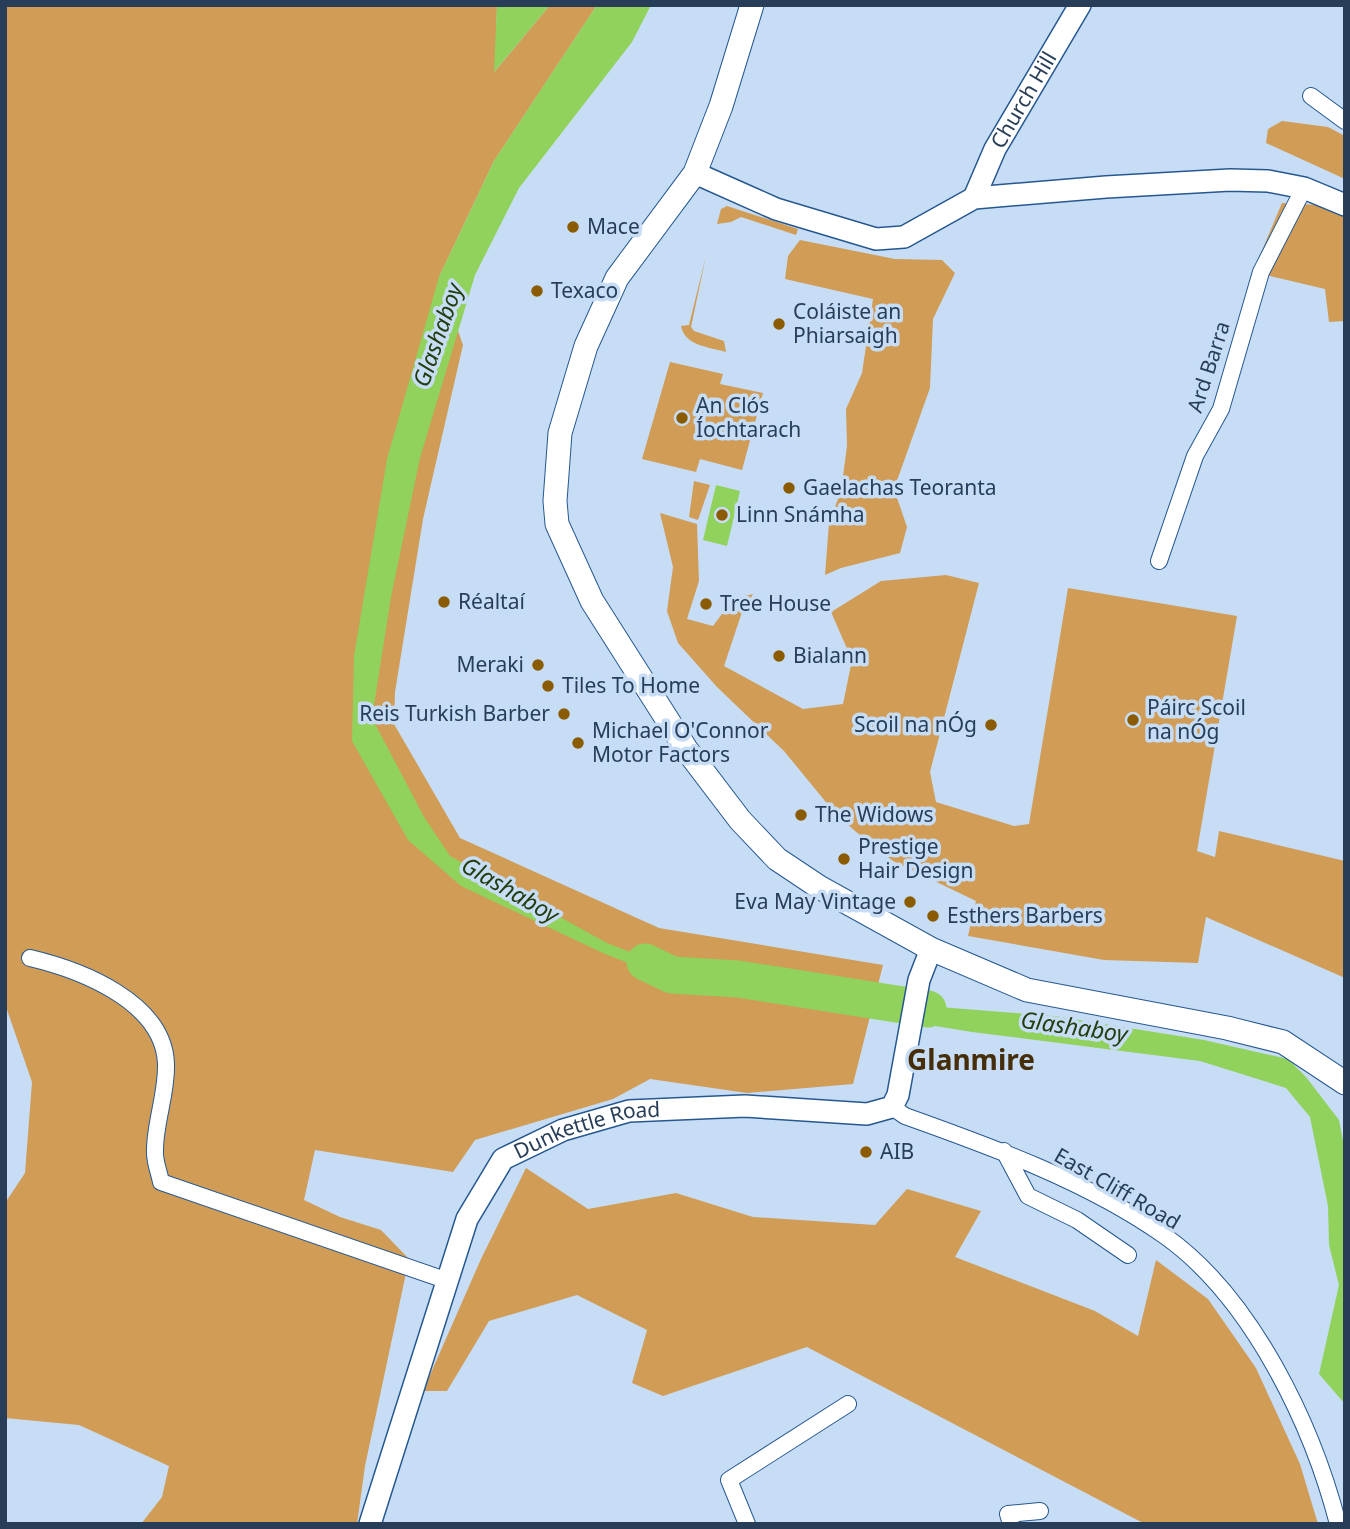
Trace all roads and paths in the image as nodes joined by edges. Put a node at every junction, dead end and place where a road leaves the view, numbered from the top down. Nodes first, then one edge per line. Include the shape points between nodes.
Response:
1 (752, 5) edge
2 (1080, 5) edge
3 (1311, 96) dead end
4 (1345, 121) edge
5 (695, 173) junction
6 (1304, 188) junction
7 (974, 198) junction
8 (1345, 205) edge
9 (1159, 561) dead end
10 (931, 949) junction
11 (30, 958) dead end
12 (1345, 1083) edge
13 (895, 1101) junction
14 (1004, 1151) junction
15 (1128, 1255) dead end
16 (448, 1281) junction
17 (848, 1404) dead end
18 (1040, 1511) dead end
19 (370, 1524) edge
20 (747, 1524) edge
21 (1011, 1524) edge
22 (1338, 1524) edge

1 - 5 main road
2 - 7 street, Church Hill via 995,149
3 - 4 street
5 - 7 street via 776,209 876,239 904,237
5 - 10 main road via 617,278 586,346 560,433 557,524 592,601 686,749 740,820 776,859
6 - 7 street via 1230,180
6 - 8 street
6 - 9 street, Ard Barra via 1261,272 1221,410 1191,466
10 - 12 main road via 1027,990 1283,1042
10 - 13 street via 919,980
11 - 16 street via 89,976 156,1026 166,1062 154,1151 161,1182
13 - 14 street, East Cliff Road via 905,1116
13 - 16 street, Dunkettle Road via 867,1114 745,1107 628,1111 563,1130 503,1159 467,1219
14 - 15 street via 1028,1196 1077,1220
14 - 22 street, East Cliff Road via 1166,1237 1223,1291 1264,1348 1293,1401 1325,1474
16 - 19 street, Dunkettle Road
17 - 20 street via 729,1480
18 - 21 street via 1009,1514

